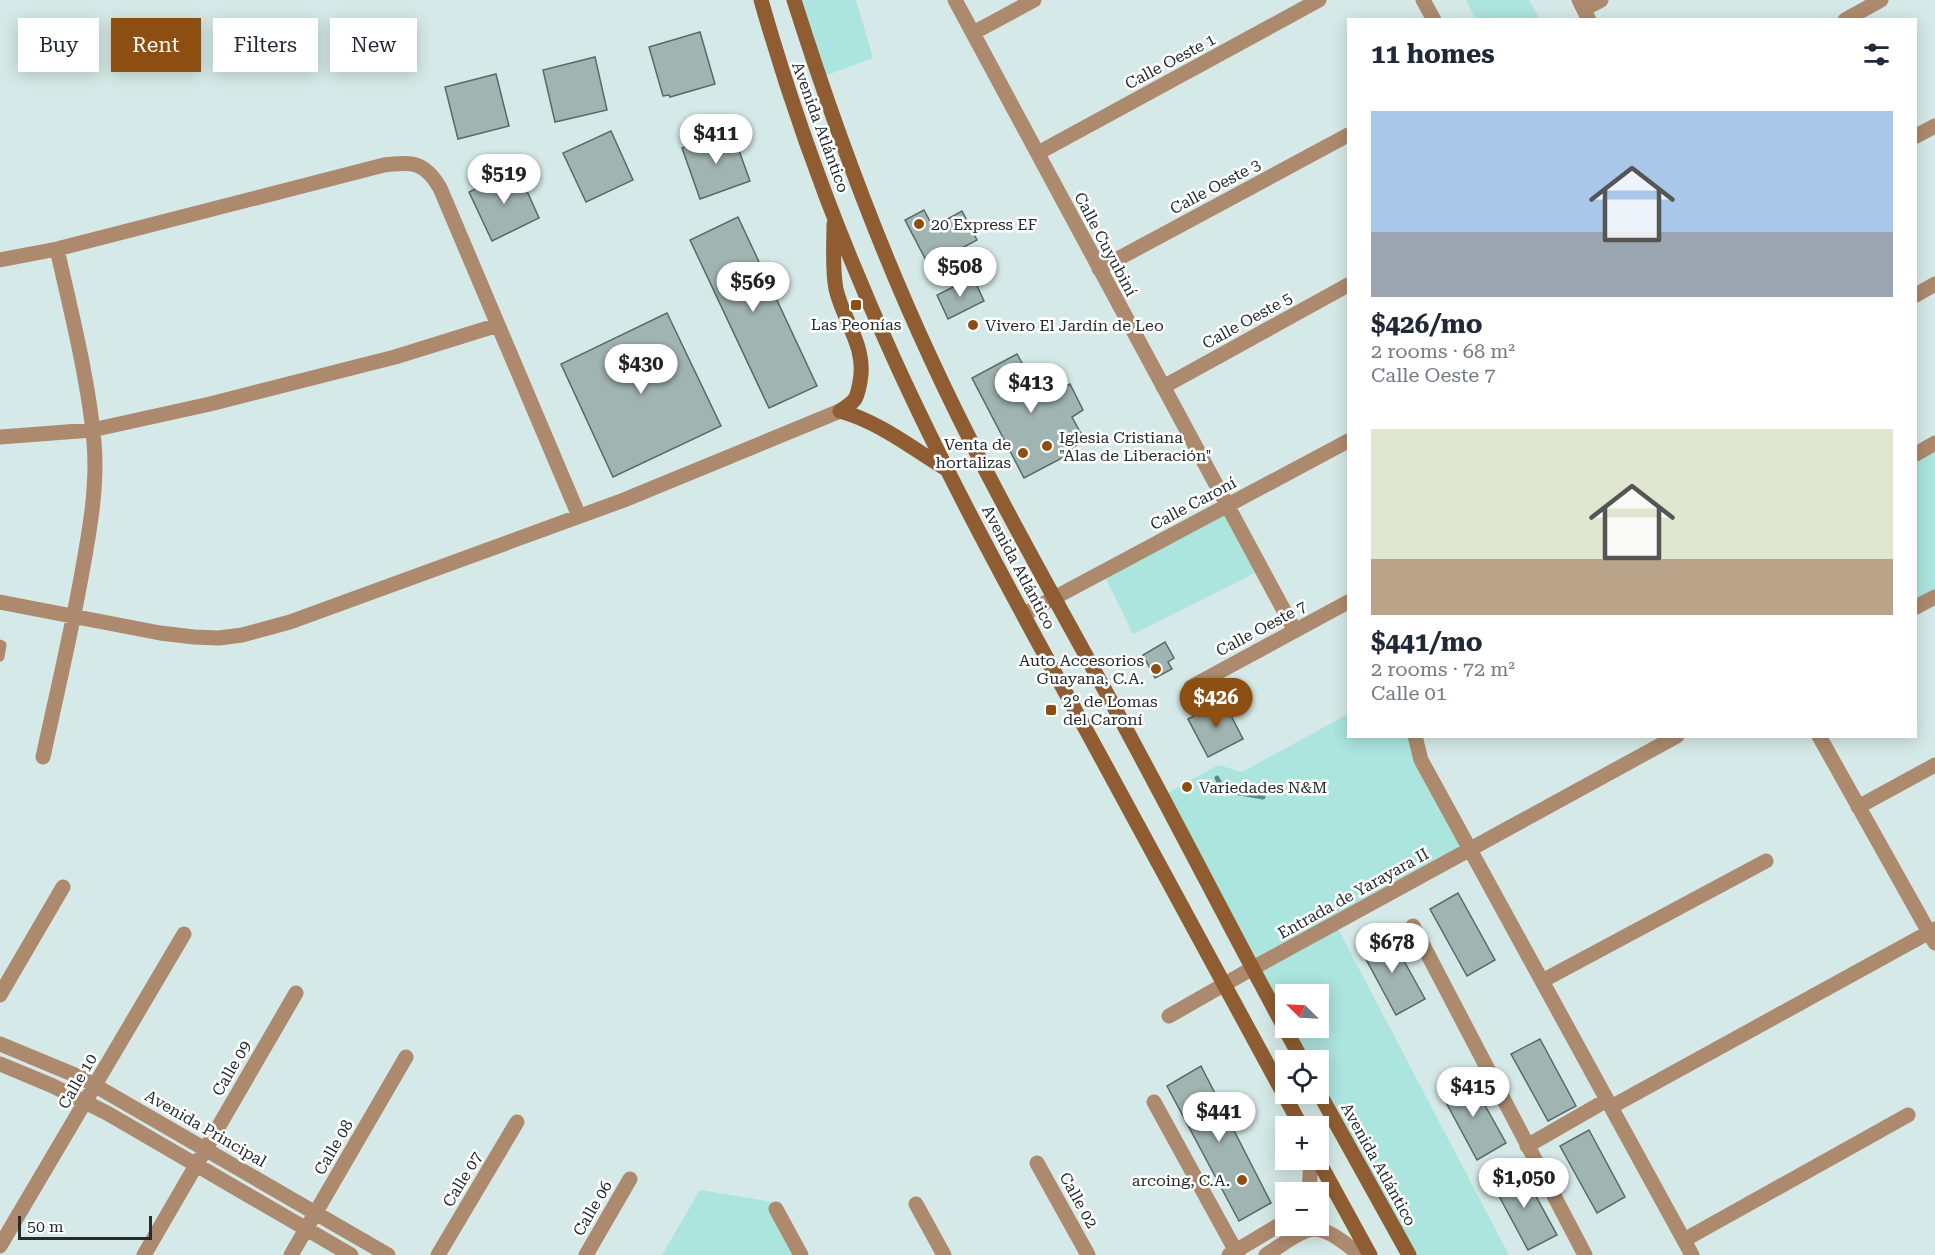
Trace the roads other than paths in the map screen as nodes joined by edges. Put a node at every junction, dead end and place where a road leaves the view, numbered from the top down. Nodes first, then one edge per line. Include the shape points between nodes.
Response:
1 (761, 0) edge
2 (795, 0) edge
3 (955, 0) edge
4 (1034, 0) edge
5 (1319, 0) edge
6 (1423, 0) edge
7 (1601, 0) edge
8 (1881, 0) edge
9 (1584, 10) edge
10 (1433, 18) edge
11 (1849, 18) edge
12 (973, 33) junction
13 (1935, 126) edge
14 (1917, 135) edge
15 (1347, 136) edge
16 (1038, 153) junction
17 (834, 215) junction
18 (57, 249) junction
19 (0, 260) edge
20 (1099, 268) junction
21 (1935, 284) edge
22 (1347, 286) edge
23 (1917, 294) edge
24 (498, 325) junction
25 (1163, 387) junction
26 (840, 411) junction
27 (92, 430) junction
28 (0, 437) edge
29 (1347, 442) edge
30 (1935, 443) edge
31 (1917, 453) edge
32 (949, 471) junction
33 (1226, 506) junction
34 (579, 516) junction
35 (1054, 597) junction
36 (1935, 597) edge
37 (0, 602) edge
38 (1347, 603) edge
39 (1917, 606) edge
40 (1024, 614) junction
41 (74, 615) junction
42 (1295, 631) junction
43 (0, 644) edge
44 (0, 657) edge
45 (1191, 687) dead end
46 (1416, 738) edge
47 (1673, 738) edge
48 (1820, 738) edge
49 (43, 757) dead end
50 (1935, 765) edge
51 (1858, 807) junction
52 (1470, 849) junction
53 (1766, 861) dead end
54 (63, 887) dead end
55 (1413, 926) dead end
56 (184, 934) dead end
57 (1933, 935) edge
58 (1253, 968) junction
59 (1542, 981) junction
60 (1224, 984) junction
61 (296, 993) dead end
62 (0, 994) edge
63 (1169, 1016) dead end
64 (0, 1044) edge
65 (1297, 1050) edge
66 (406, 1057) dead end
67 (0, 1064) edge
68 (95, 1085) junction
69 (85, 1102) junction
70 (1154, 1102) dead end
71 (1325, 1104) edge
72 (1609, 1104) junction
73 (1908, 1115) dead end
74 (1296, 1116) edge
75 (517, 1122) dead end
76 (1527, 1146) junction
77 (206, 1149) junction
78 (1038, 1163) dead end
79 (197, 1165) junction
80 (1323, 1170) edge
81 (630, 1179) dead end
82 (916, 1204) dead end
83 (776, 1209) dead end
84 (315, 1212) junction
85 (1275, 1228) edge
86 (306, 1229) junction
87 (1684, 1240) junction
88 (0, 1246) edge
89 (1234, 1254) edge
90 (144, 1255) edge
91 (291, 1255) edge
92 (351, 1255) edge
93 (388, 1255) edge
94 (438, 1255) edge
95 (585, 1255) edge
96 (801, 1255) edge
97 (944, 1255) edge
98 (1088, 1255) edge
99 (1266, 1255) edge
100 (1360, 1255) edge
101 (1370, 1255) edge
102 (1409, 1255) edge
103 (1585, 1255) edge
104 (1692, 1255) edge

1 - 17 main road, Avenida Atlántico via 786,86
2 - 35 main road, Avenida Atlántico via 843,149 904,299 961,423
3 - 12 street, Calle Cuyubiní
4 - 12 street
5 - 16 street, Calle Oeste 1
6 - 10 street
7 - 9 street
8 - 11 street
12 - 16 street, Calle Cuyubiní
13 - 14 street
15 - 20 street, Calle Oeste 3
16 - 20 street, Calle Cuyubiní
17 - 26 main road via 836,288 862,358 859,390 855,399
17 - 32 main road, Avenida Atlántico via 894,358
18 - 19 street
18 - 24 street via 384,165 414,164 432,174 440,188
18 - 27 street via 84,370
20 - 25 street, Calle Cuyubiní
21 - 23 street
22 - 25 street, Calle Oeste 5
24 - 27 street via 395,357
24 - 34 street
25 - 33 street, Calle Cuyubiní
26 - 32 main road via 874,423
26 - 34 street
27 - 28 street
27 - 41 street via 92,508
29 - 33 street, Calle Caroní
30 - 31 street
32 - 40 main road, Avenida Atlántico
33 - 35 street, Calle Caroní
33 - 42 street, Calle Cuyubiní
34 - 41 street via 290,622 242,635 219,638 160,633
35 - 40 street, Calle Caroní
35 - 58 main road, Avenida Atlántico
36 - 39 street
37 - 41 street
38 - 42 street, Calle Oeste 7
40 - 60 main road, Avenida Atlántico
41 - 49 street
42 - 45 street, Calle Oeste 7
43 - 44 lane
46 - 52 street via 1421,760
47 - 52 street, Entrada de Yarayara II
48 - 51 street
50 - 51 street
51 - 57 street
52 - 58 street, Entrada de Yarayara II
52 - 59 street
53 - 59 street
54 - 62 street
55 - 76 street
56 - 68 street, Calle 10
57 - 72 street
58 - 60 street, Entrada de Yarayara II
58 - 65 main road, Avenida Atlántico
59 - 72 street
60 - 63 street, Entrada de Yarayara II
60 - 74 main road, Avenida Atlántico
61 - 77 street, Calle 09
64 - 68 street, Avenida Principal
66 - 84 street, Calle 08
67 - 69 street
68 - 69 street, Calle 10
68 - 77 street, Avenida Principal
69 - 79 street
69 - 88 street, Calle 10
70 - 89 street
71 - 102 main road, Avenida Atlántico
72 - 76 street
72 - 87 street
73 - 87 street
75 - 94 street, Calle 07
76 - 103 street
77 - 79 street, Calle 09
77 - 84 street, Avenida Principal
78 - 98 street, Calle 02
79 - 86 street
79 - 90 street, Calle 09
80 - 101 main road
81 - 95 street, Calle 06
82 - 97 street
83 - 96 street
84 - 86 street, Calle 08
84 - 93 street, Avenida Principal
85 - 89 street
86 - 91 street, Calle 08
86 - 92 street
87 - 104 street
99 - 100 street via 1308,1230 1332,1235

